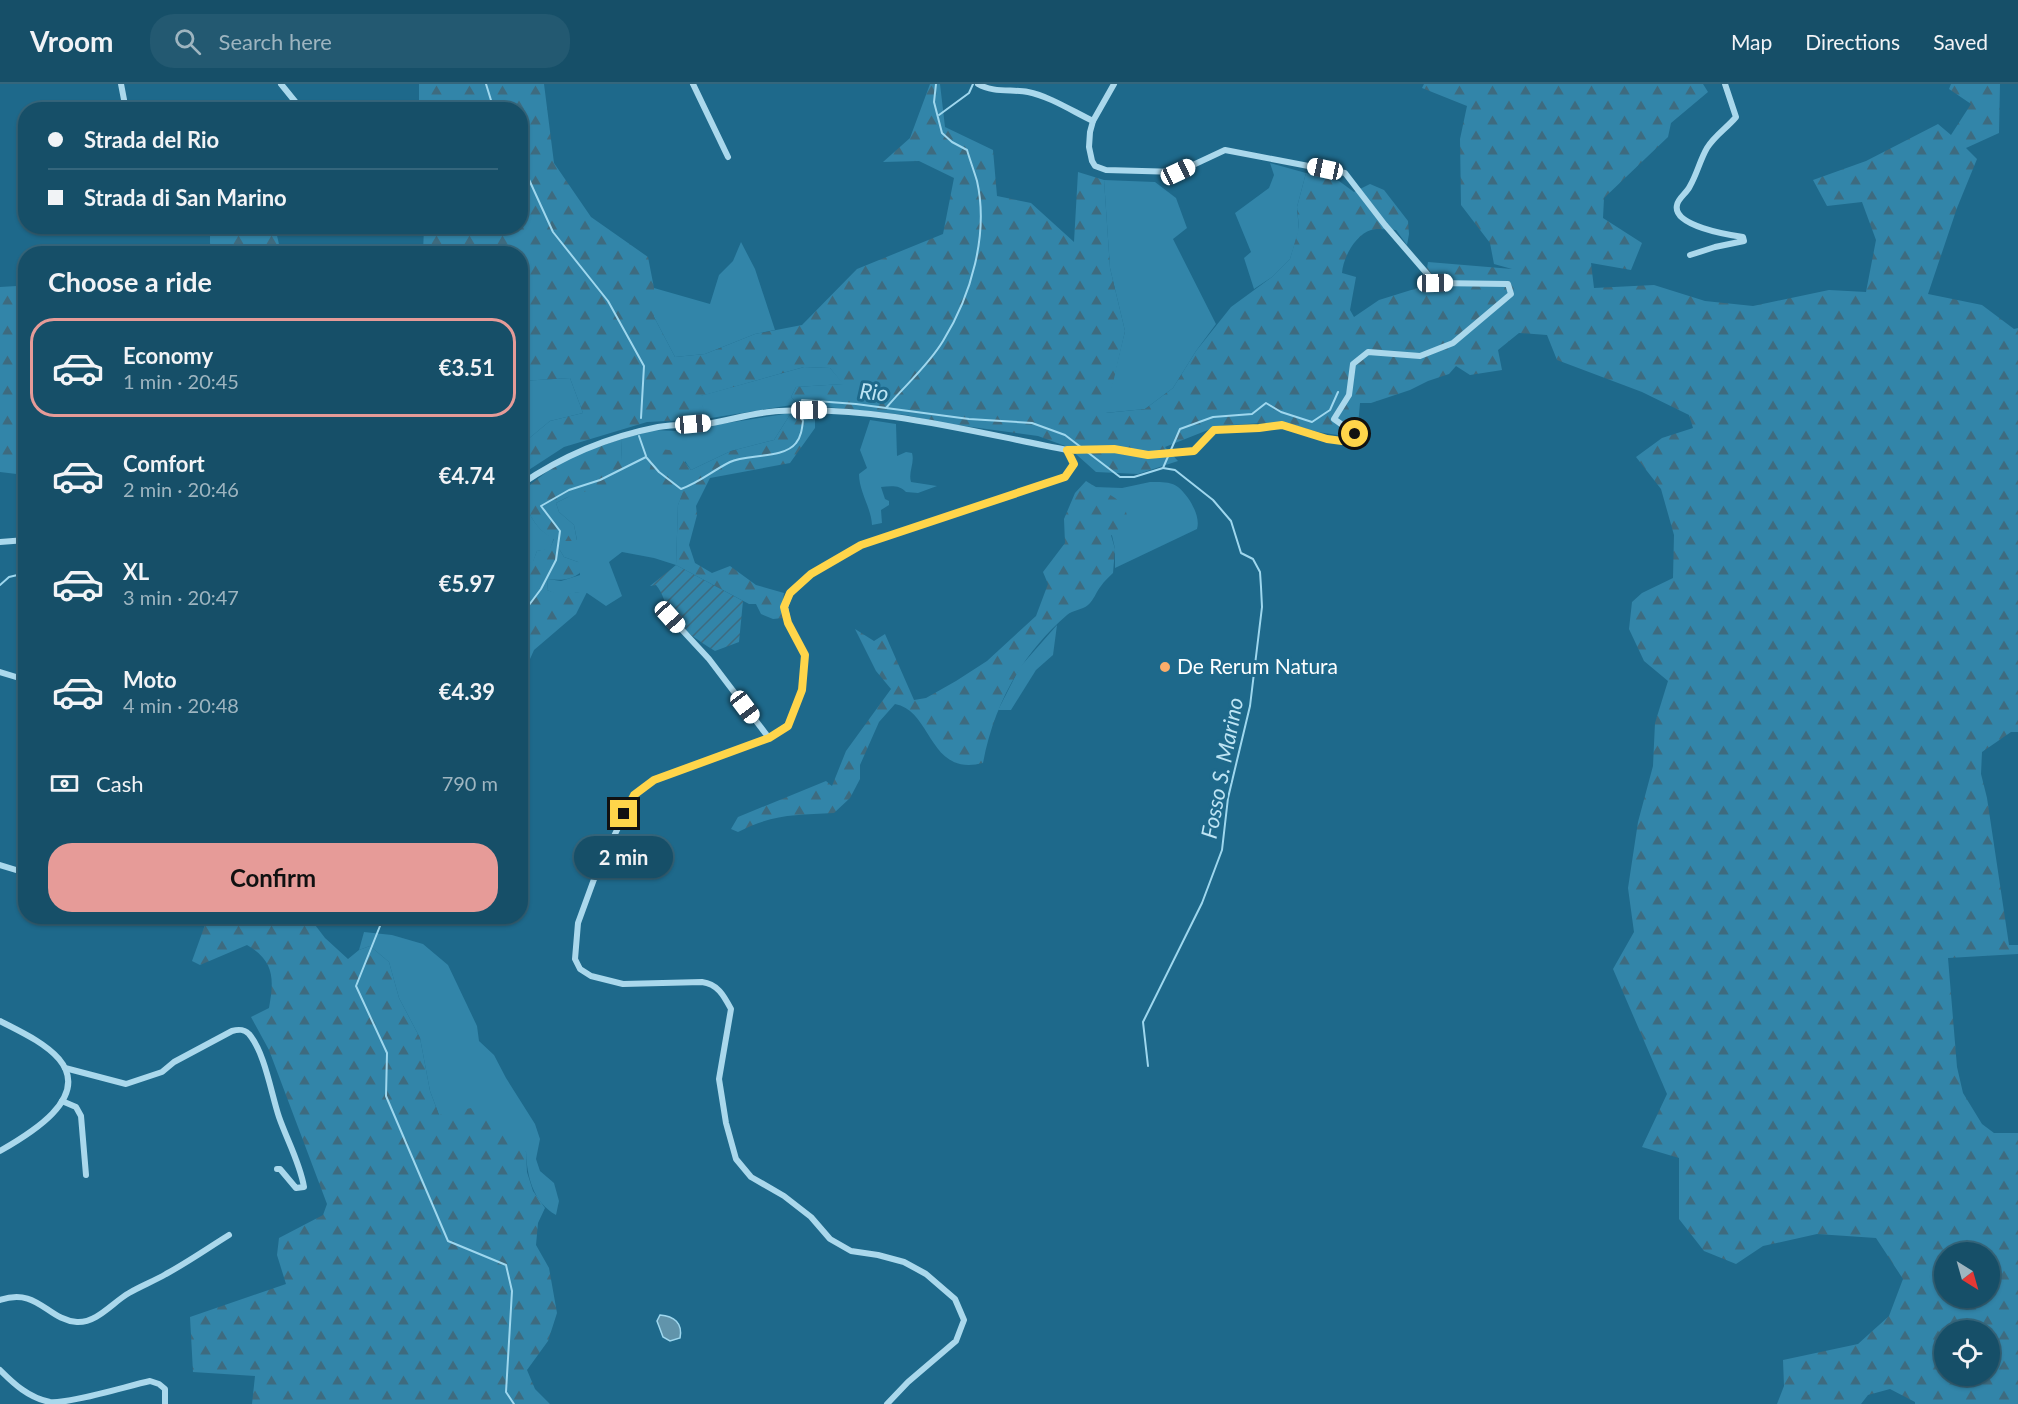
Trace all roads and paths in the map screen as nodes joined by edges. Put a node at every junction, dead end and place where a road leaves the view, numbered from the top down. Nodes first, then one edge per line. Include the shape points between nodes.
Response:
1 (122, 84) edge
2 (281, 84) edge
3 (693, 84) edge
4 (978, 84) edge
5 (1114, 84) edge
6 (1725, 84) edge
7 (125, 102) edge
8 (296, 102) edge
9 (1093, 121) junction
10 (728, 157) dead end
11 (1690, 255) dead end
12 (1067, 450) junction
13 (528, 479) edge
14 (18, 541) edge
15 (0, 542) edge
16 (670, 617) dead end
17 (0, 672) edge
18 (18, 678) edge
19 (769, 738) junction
20 (0, 865) edge
21 (18, 871) edge
22 (0, 1021) edge
23 (65, 1068) junction
24 (62, 1101) junction
25 (0, 1151) edge
26 (277, 1169) dead end
27 (86, 1175) dead end
28 (230, 1235) dead end
29 (0, 1300) edge
30 (0, 1370) edge
31 (165, 1404) edge
32 (887, 1404) edge

1 - 7 street
2 - 8 street
3 - 10 street
4 - 9 street via 997,90 1030,92
5 - 9 street
6 - 11 street via 1736,117 1708,147 1676,209 1682,218 1711,232 1743,237 1744,241
9 - 12 street via 1089,147 1092,161 1106,170 1178,172 1224,150 1345,173 1435,283 1508,284 1511,294 1453,343 1420,356 1368,352 1353,364 1349,395 1334,419 1355,434 1342,441 1282,425 1214,430 1194,451 1148,455 1114,449
12 - 13 street via 920,421 831,410 777,411 711,423 658,427 585,447
12 - 19 street via 1074,464 1065,477 861,545 811,574 790,593 784,607 805,655 802,690 788,726
14 - 15 street
16 - 19 street via 709,659
17 - 18 street
19 - 32 street via 654,780 634,795 597,871 578,923 575,959 580,969 591,976 623,984 702,982 720,990 731,1009 719,1079 736,1159 752,1177 811,1217 830,1239 851,1251 904,1262 926,1274 955,1299 964,1320 956,1341
20 - 21 street
22 - 23 street via 36,1041
23 - 24 street via 68,1082
23 - 26 street via 133,1083 162,1072 232,1031 245,1031 266,1069 304,1187 296,1188
24 - 25 street via 35,1129
24 - 27 street via 76,1107 81,1116
28 - 29 street via 85,1321 61,1317 32,1299
30 - 31 street via 17,1387 53,1403 150,1382 165,1389

